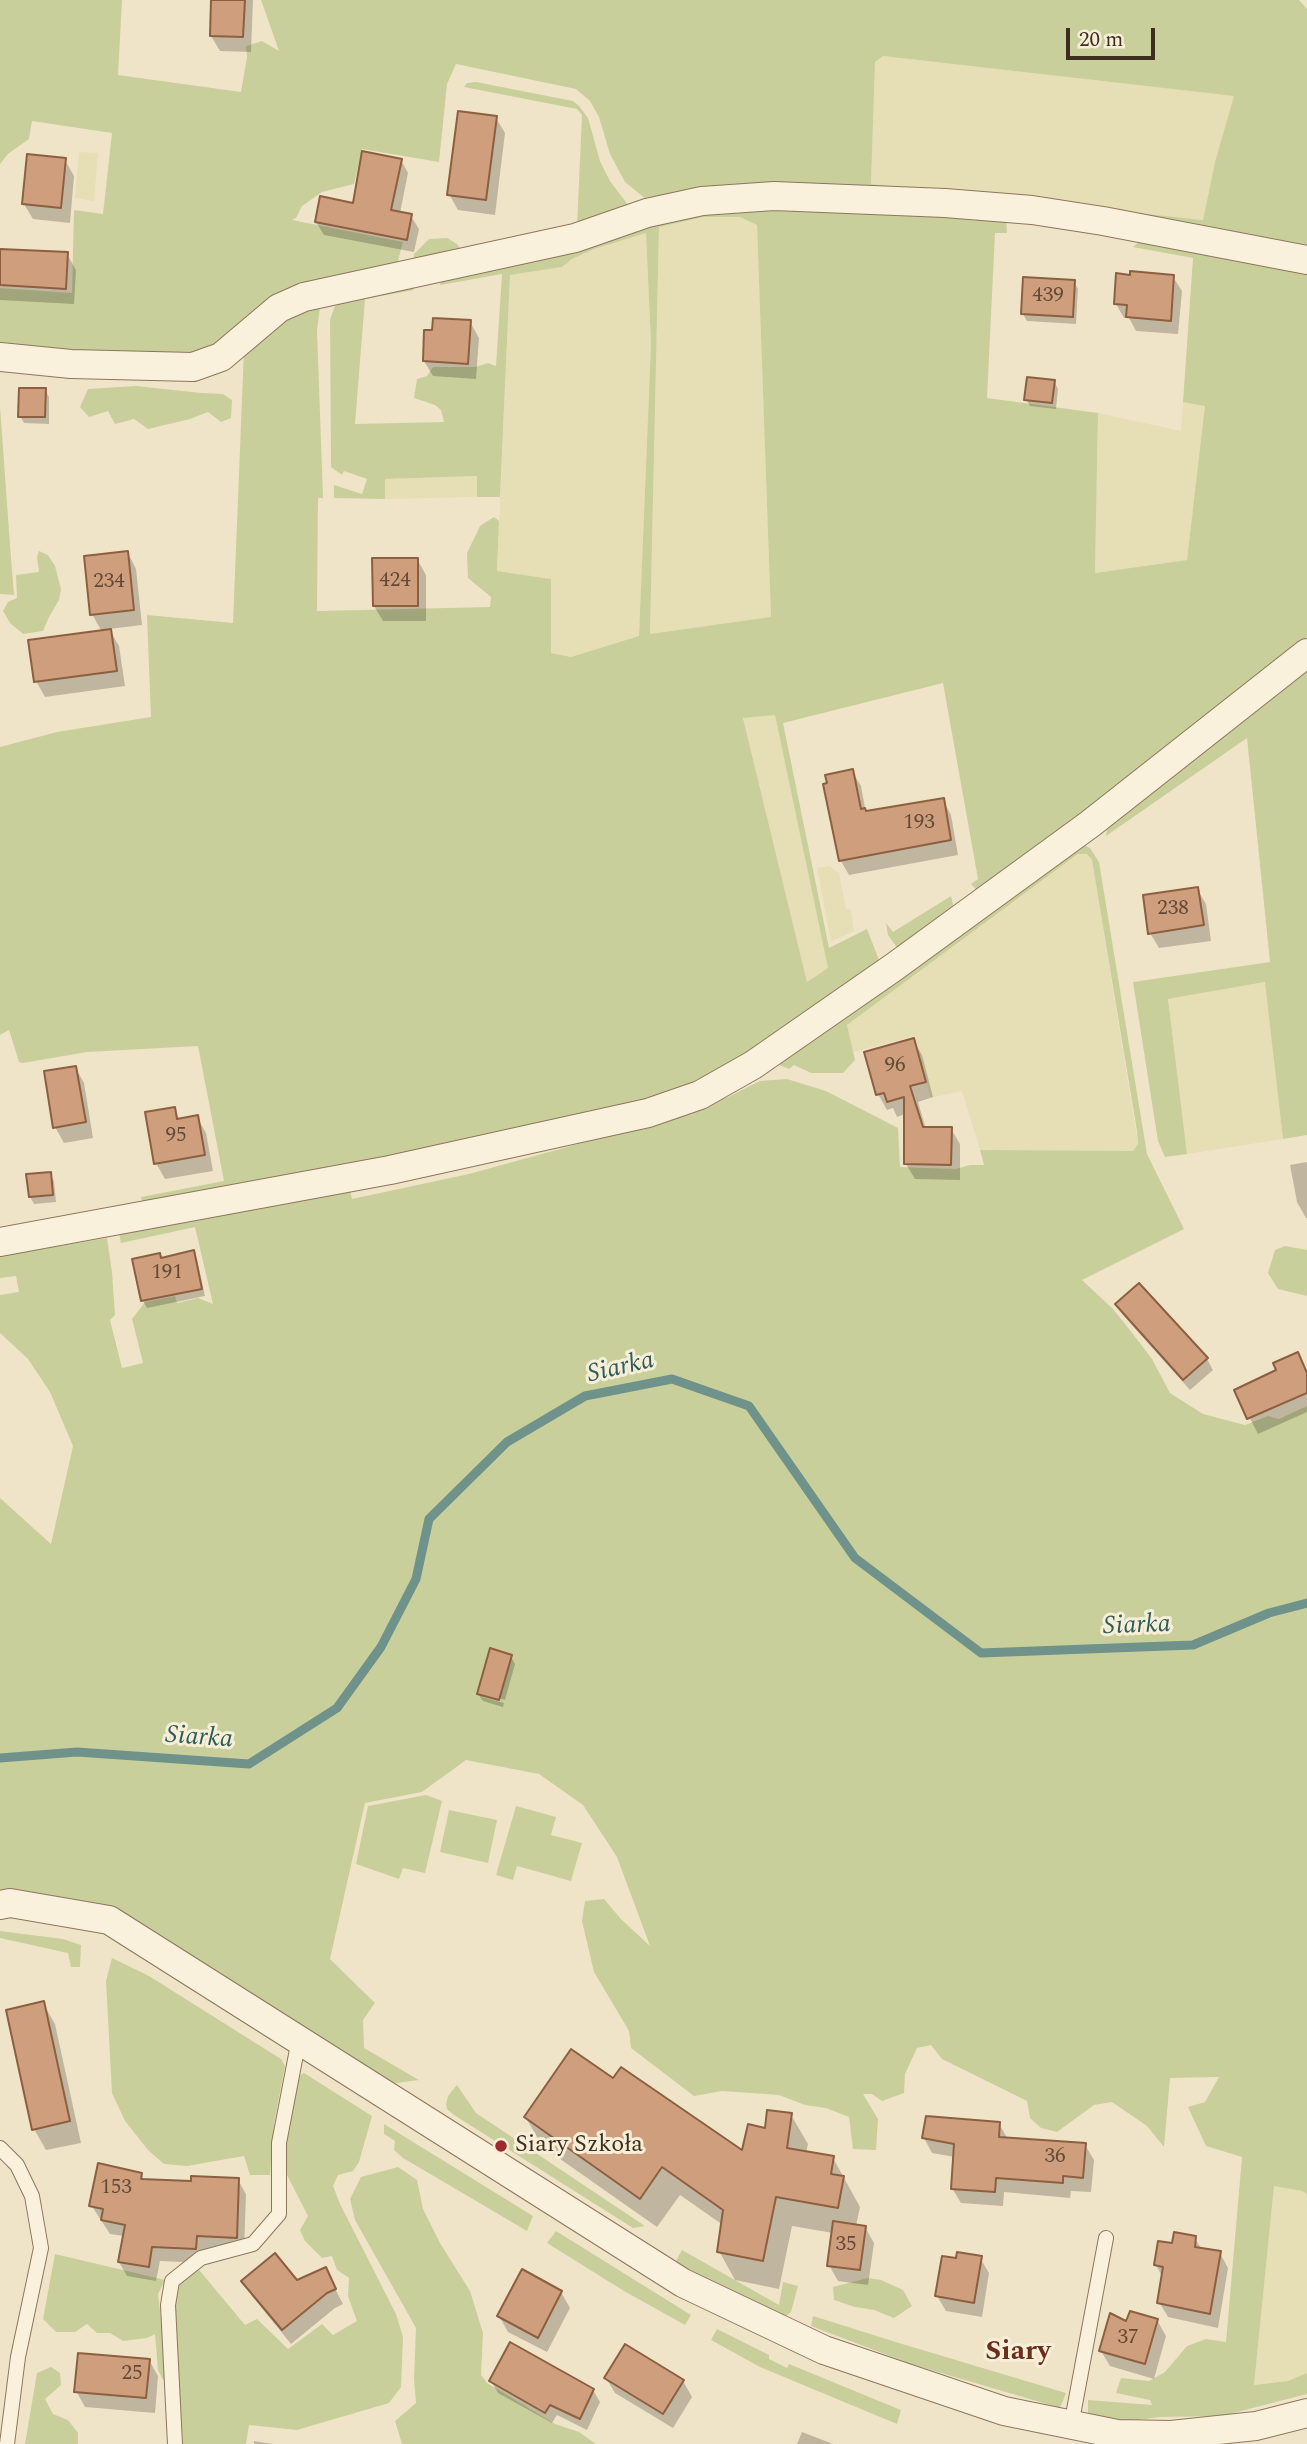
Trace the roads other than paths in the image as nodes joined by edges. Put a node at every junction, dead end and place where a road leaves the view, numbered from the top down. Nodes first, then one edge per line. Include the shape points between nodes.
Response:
1 (1307, 260) edge
2 (0, 357) edge
3 (1307, 653) edge
4 (0, 1242) edge
5 (0, 1905) edge
6 (299, 2039) junction
7 (0, 2148) edge
8 (1106, 2238) dead end
9 (1307, 2413) edge
10 (1064, 2431) edge
11 (7, 2444) edge
12 (175, 2444) edge

1 - 2 street via 1032,210 762,197 702,201 647,213 575,238 304,297 279,308 221,357 192,367
3 - 4 street via 992,896 753,1065 700,1095 648,1113 390,1170
5 - 6 street via 109,1920
6 - 10 street via 683,2283 824,2350
6 - 12 lane via 279,2143 279,2214 253,2244 201,2258 172,2281 168,2305
7 - 11 lane via 17,2165 32,2196 41,2248 18,2357
8 - 10 lane
9 - 10 street via 1256,2426 1171,2435

